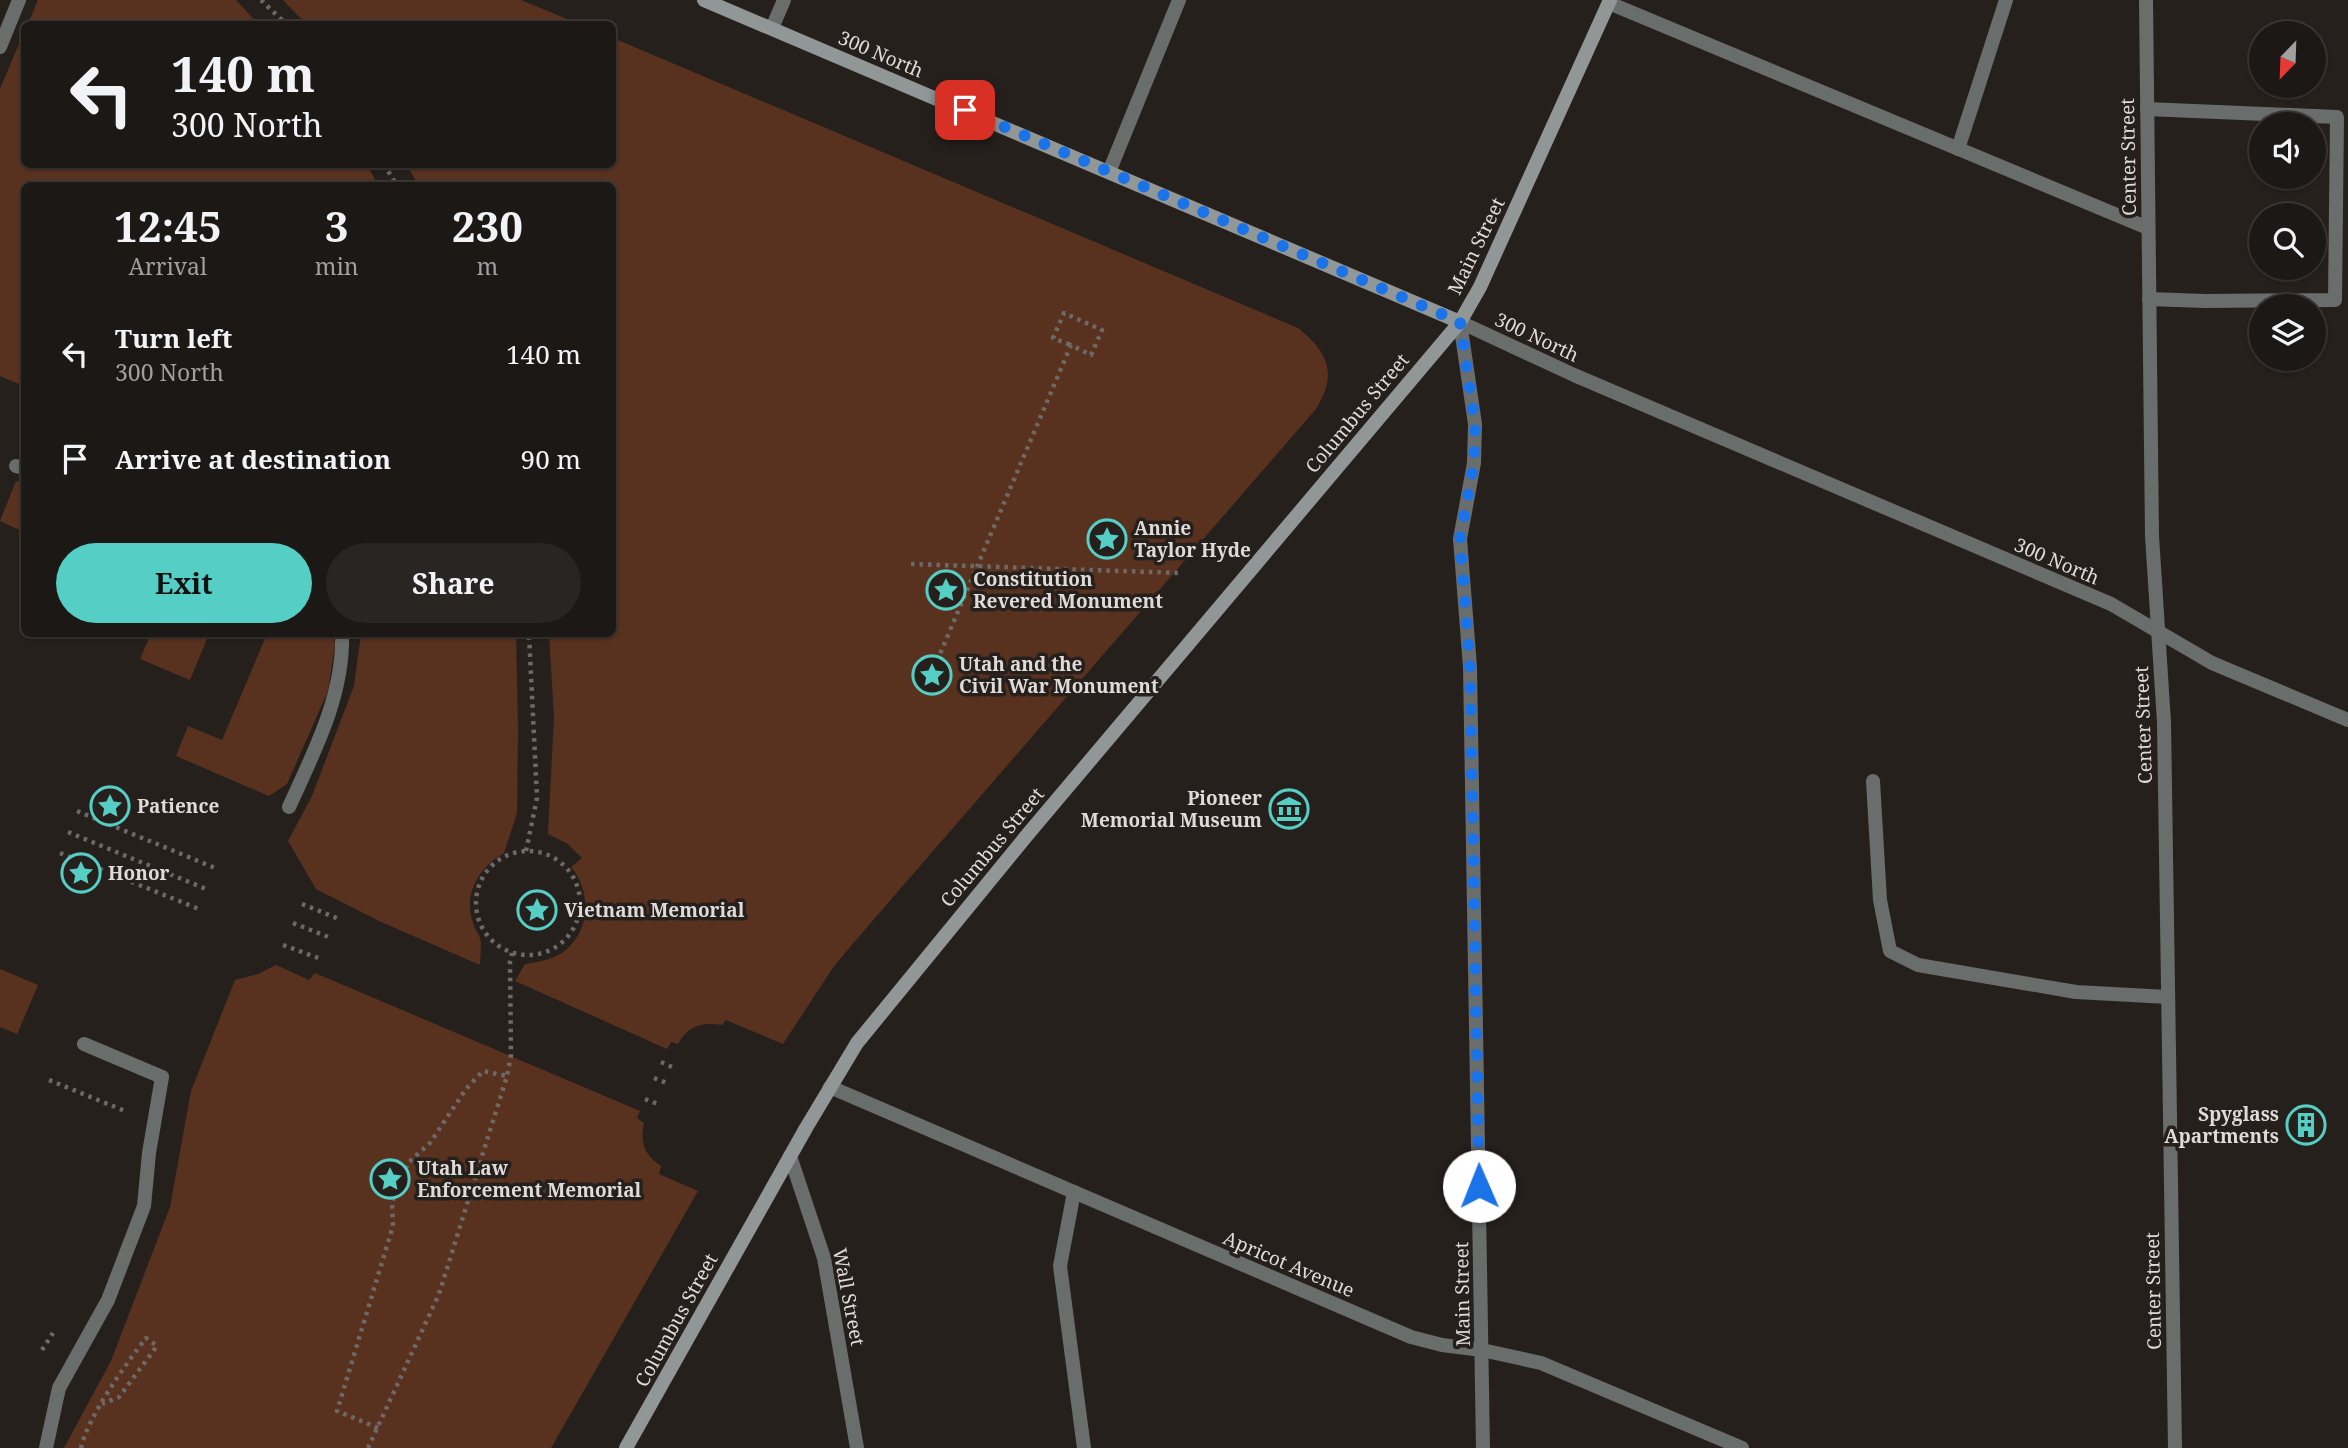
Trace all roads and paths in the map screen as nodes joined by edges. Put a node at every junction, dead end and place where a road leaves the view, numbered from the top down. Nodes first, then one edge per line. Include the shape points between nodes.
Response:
1 (19, 0) edge
2 (261, 0) edge
3 (704, 0) edge
4 (784, 0) edge
5 (1180, 0) edge
6 (2006, 0) edge
7 (2146, 0) edge
8 (1610, 1) edge
9 (283, 21) edge
10 (772, 29) junction
11 (0, 47) edge
12 (2147, 109) junction
13 (1958, 149) junction
14 (1109, 172) junction
15 (2148, 228) junction
16 (2149, 299) junction
17 (1460, 322) junction
18 (1071, 345) junction
19 (911, 565) dead end
20 (977, 566) junction
21 (1181, 573) dead end
22 (2158, 631) junction
23 (342, 637) edge
24 (529, 637) edge
25 (937, 661) dead end
26 (2348, 720) edge
27 (1874, 781) dead end
28 (289, 807) dead end
29 (77, 811) dead end
30 (68, 832) dead end
31 (526, 851) junction
32 (60, 853) dead end
33 (215, 868) dead end
34 (206, 889) dead end
35 (302, 904) dead end
36 (199, 909) dead end
37 (339, 919) dead end
38 (293, 923) dead end
39 (331, 938) dead end
40 (283, 945) dead end
41 (512, 953) junction
42 (321, 959) dead end
43 (2168, 997) junction
44 (84, 1044) dead end
45 (661, 1062) dead end
46 (674, 1068) dead end
47 (507, 1076) junction
48 (654, 1078) dead end
49 (49, 1080) dead end
50 (668, 1084) dead end
51 (830, 1087) junction
52 (645, 1099) dead end
53 (660, 1105) dead end
54 (125, 1124) dead end
55 (790, 1156) junction
56 (1074, 1192) junction
57 (55, 1332) dead end
58 (42, 1350) dead end
59 (1482, 1350) junction
60 (102, 1404) junction
61 (378, 1428) junction
62 (46, 1448) edge
63 (81, 1448) edge
64 (368, 1448) edge
65 (626, 1448) edge
66 (857, 1448) edge
67 (1084, 1448) edge
68 (1483, 1448) edge
69 (1742, 1448) edge
70 (2175, 1448) edge

1 - 11 street
2 - 9 path
3 - 10 main road, 300 North
4 - 10 street
5 - 14 street
6 - 13 street
7 - 12 street, Center Street
8 - 13 street
8 - 17 main road, Main Street
10 - 14 main road, 300 North
12 - 15 street, Center Street
12 - 16 street via 2337,117 2335,300
13 - 15 street
14 - 17 main road, 300 North
15 - 16 street, Center Street
16 - 22 street, Center Street
17 - 22 street, 300 North via 2111,604
17 - 51 main road, Columbus Street via 1028,834 857,1042
17 - 59 street, Main Street via 1475,424 1474,463 1460,539 1470,667
18 - 18 path via 1091,355 1102,330 1064,313 1053,338
18 - 20 path
19 - 20 path
20 - 21 path
20 - 25 path
22 - 26 street, 300 North via 2212,663
22 - 43 street, Center Street via 2164,722
23 - 28 street via 330,712
24 - 31 path via 537,798
27 - 43 street via 1880,900 1890,951 1918,965 2063,990
29 - 33 path
30 - 34 path
31 - 41 path via 503,856 490,867 476,899 484,932
31 - 41 path via 554,857 568,868 581,899 579,916 561,945 546,953
32 - 36 path
35 - 37 path
38 - 39 path
40 - 42 path
41 - 47 path
43 - 70 street, Center Street
44 - 62 street via 162,1077 144,1206 108,1300 59,1388
45 - 46 path
47 - 61 path via 439,1294
47 - 61 path via 483,1071 466,1089 430,1143 408,1163 392,1202 393,1226 337,1411
48 - 50 path
49 - 54 path via 125,1111
51 - 55 main road, Columbus Street
51 - 56 street, Apricot Avenue
52 - 53 path
55 - 65 main road, Columbus Street
55 - 66 street, Wall Street via 824,1258
56 - 59 street, Apricot Avenue via 1411,1337
56 - 67 street via 1060,1266
57 - 58 path
59 - 68 street, Main Street
59 - 69 street, Apricot Avenue via 1541,1363
60 - 60 path via 146,1338 157,1346 119,1397
60 - 63 path
61 - 64 path

